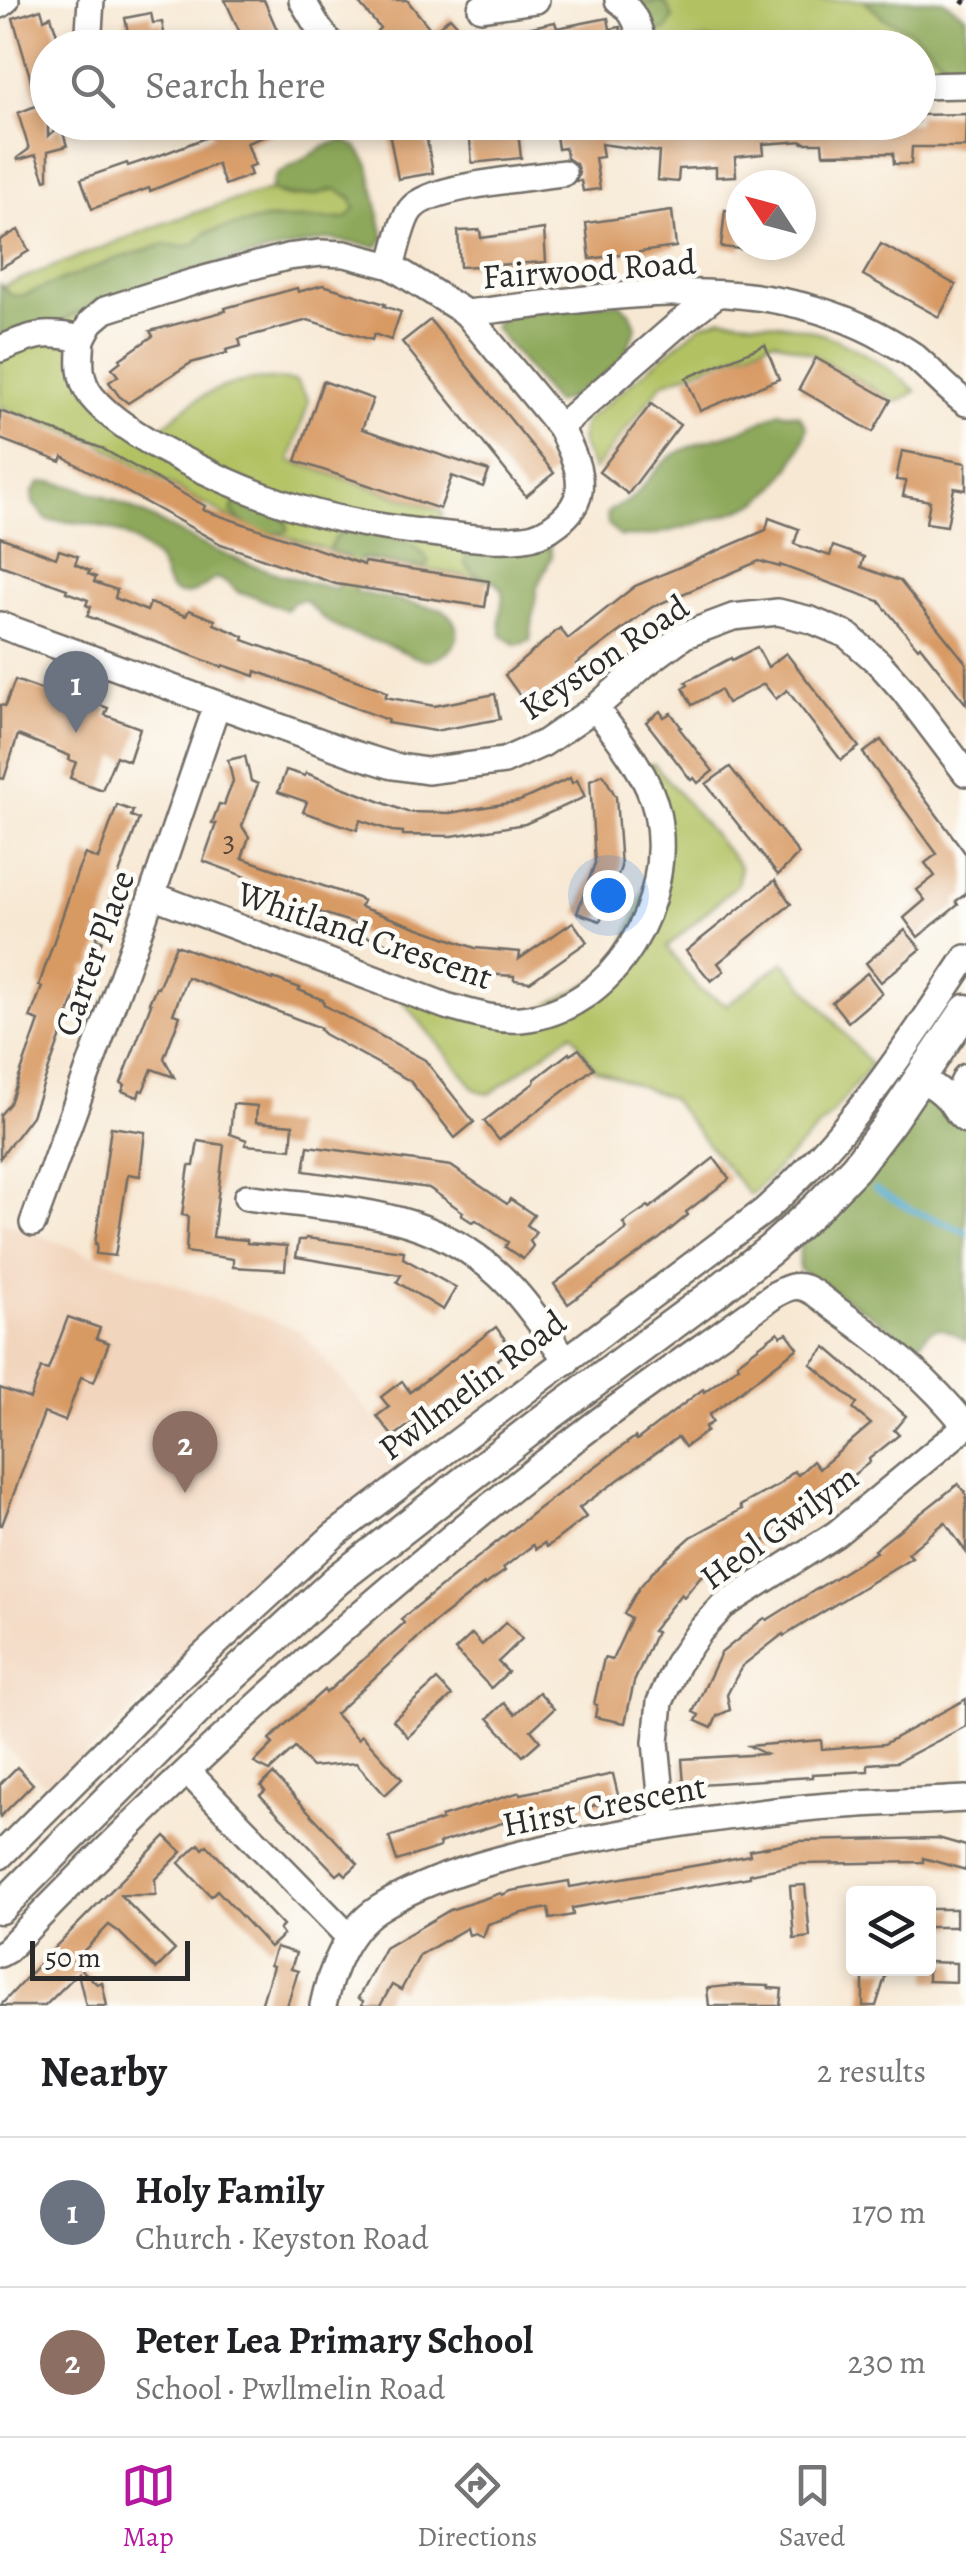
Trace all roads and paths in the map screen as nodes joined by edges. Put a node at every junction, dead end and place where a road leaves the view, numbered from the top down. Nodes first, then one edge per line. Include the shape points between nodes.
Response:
1 (6, 0) edge
2 (91, 0) edge
3 (302, 0) edge
4 (536, 0) edge
5 (618, 0) edge
6 (0, 5) edge
7 (480, 8) dead end
8 (89, 30) edge
9 (320, 30) edge
10 (640, 30) edge
11 (966, 85) edge
12 (936, 86) edge
13 (563, 174) dead end
14 (391, 266) junction
15 (716, 295) junction
16 (466, 313) junction
17 (82, 339) junction
18 (0, 349) edge
19 (966, 402) edge
20 (560, 426) junction
21 (0, 625) edge
22 (218, 705) junction
23 (595, 708) junction
24 (966, 773) edge
25 (152, 895) junction
26 (966, 958) edge
27 (966, 1010) edge
28 (966, 1077) edge
29 (920, 1078) junction
30 (959, 1112) edge
31 (247, 1198) dead end
32 (33, 1223) dead end
33 (715, 1293) junction
34 (736, 1324) junction
35 (567, 1361) junction
36 (526, 1391) junction
37 (546, 1418) junction
38 (966, 1426) edge
39 (188, 1772) junction
40 (966, 1799) edge
41 (664, 1824) junction
42 (20, 1836) junction
43 (0, 1856) edge
44 (46, 1863) junction
45 (0, 1908) edge
46 (349, 1937) junction
47 (1, 1953) edge
48 (323, 2006) edge

1 - 6 street
2 - 8 street
3 - 9 street
4 - 7 street
5 - 10 street via 630,7
11 - 12 street
13 - 14 street via 426,196 409,210
14 - 16 street, Fairwood Road
14 - 17 street, Fairwood Road via 345,254 286,257 105,310
15 - 16 street, Fairwood Road via 669,291
15 - 19 street, Fairwood Road via 780,299 874,332
15 - 20 street, Fairwood Road
16 - 20 street, Fairwood Road
17 - 18 street via 51,332
17 - 20 street, Fairwood Road via 79,370 90,395 140,435 207,473 280,502 381,528 482,539 546,532 579,495 578,470
21 - 22 street, Keyston Road
22 - 23 street, Keyston Road via 354,754 427,771 504,761
22 - 25 street, Carter Place
23 - 24 street, Keyston Road via 686,636 733,617 778,612 858,644
23 - 25 street, Whitland Crescent via 632,756 657,812 657,886 616,968 555,1011 487,1018
25 - 32 street, Carter Place
26 - 35 street, Pwllmelin Road via 888,1075 803,1176
27 - 29 street, Pwllmelin Road
28 - 30 street via 958,1089
29 - 30 street
29 - 33 street, Pwllmelin Road via 818,1207
31 - 35 street via 402,1220 458,1244 512,1288
33 - 34 street
33 - 37 street, Pwllmelin Road
34 - 38 street via 776,1294 807,1288 916,1371
34 - 39 street via 421,1562
35 - 36 street, Pwllmelin Road
36 - 37 street
36 - 42 street, Pwllmelin Road via 333,1536
37 - 44 street, Pwllmelin Road via 337,1580
38 - 41 street, Heol Gwilym via 836,1534 723,1606 700,1631 660,1702 656,1742
39 - 46 street
39 - 47 street
40 - 41 street, Hirst Crescent
41 - 46 street, Hirst Crescent via 465,1870 376,1910
42 - 43 street, Pwllmelin Road
42 - 44 street
44 - 45 street, Pwllmelin Road
46 - 48 street, Hirst Crescent

